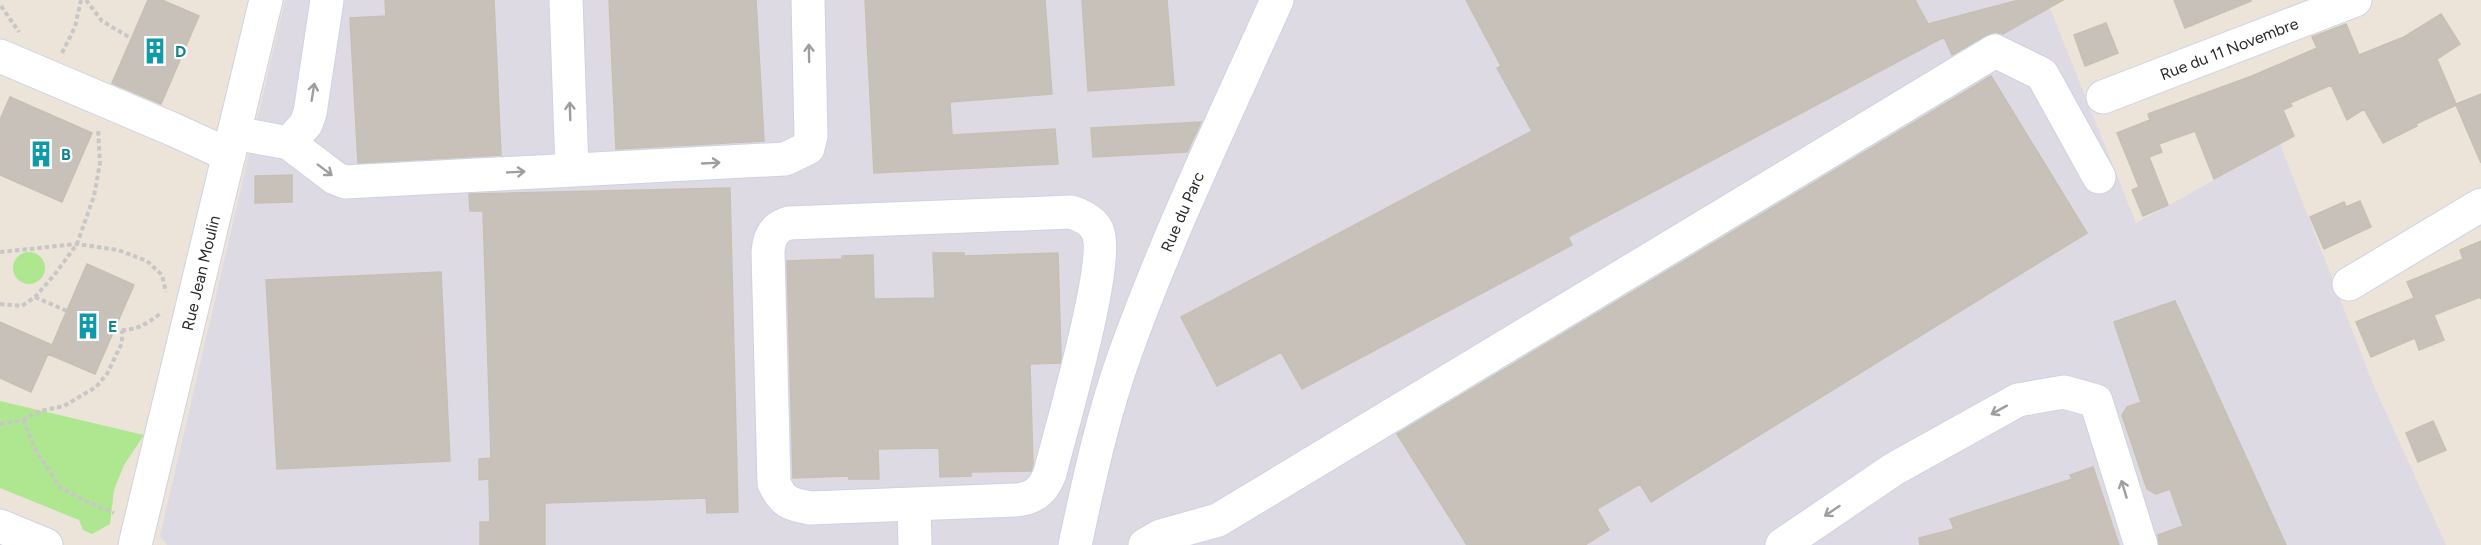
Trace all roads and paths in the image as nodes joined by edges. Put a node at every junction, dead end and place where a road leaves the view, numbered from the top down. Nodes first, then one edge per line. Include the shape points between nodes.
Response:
1 (3, 0) edge
2 (81, 0) edge
3 (86, 0) edge
4 (266, 0) edge
5 (327, 0) edge
6 (566, 0) edge
7 (808, 0) edge
8 (1277, 0) edge
9 (2355, 0) edge
10 (0, 7) edge
11 (129, 37) dead end
12 (0, 56) edge
13 (44, 75) junction
14 (2103, 97) dead end
15 (109, 102) junction
16 (289, 143) junction
17 (231, 144) junction
18 (572, 169) junction
19 (2098, 177) dead end
20 (2481, 206) edge
21 (77, 244) junction
22 (0, 252) edge
23 (2349, 284) dead end
24 (35, 297) junction
25 (0, 304) edge
26 (181, 307) junction
27 (67, 311) dead end
28 (114, 330) dead end
29 (122, 331) junction
30 (23, 420) junction
31 (0, 424) edge
32 (914, 505) junction
33 (0, 526) edge
34 (127, 531) edge
35 (46, 545) edge
36 (915, 545) edge
37 (1075, 545) edge
38 (1145, 545) edge
39 (1782, 545) edge
40 (2141, 545) edge

1 - 10 path
2 - 13 path via 69,40
3 - 11 path via 102,21
4 - 17 street, Rue Jean Moulin
16 -> 5 street via 306,124 310,113
18 -> 6 street
18 -> 7 street via 785,159 808,148
8 - 37 street, Rue du Parc via 1164,254 1125,352 1101,427
9 - 14 street, Rue du 11 Novembre
12 - 13 street
13 - 15 street
15 - 17 street
15 - 21 path via 97,131 100,164 94,196
16 - 17 street
16 -> 18 street via 345,182
17 - 26 street, Rue Jean Moulin
19 - 38 street via 2042,74 1995,51 1218,520 1161,536
20 - 23 street
21 - 22 path
21 - 24 path
21 - 26 path via 118,250 147,261 162,275
24 - 25 path via 22,306
24 - 27 path
26 - 29 path via 145,326
26 - 34 street, Rue Jean Moulin
28 - 29 path
29 - 30 path via 122,343 96,387 64,406 40,411
30 - 31 path
30 - 34 path via 36,451 60,488 112,510
32 - 32 street via 810,508 790,504 779,494 774,483 769,239 780,226 789,223 1071,212 1088,220 1097,230 1101,253 1095,291 1046,484 1026,500
32 - 36 street
33 - 35 street
40 -> 39 street via 2096,401 2064,392 2018,400 1894,469

